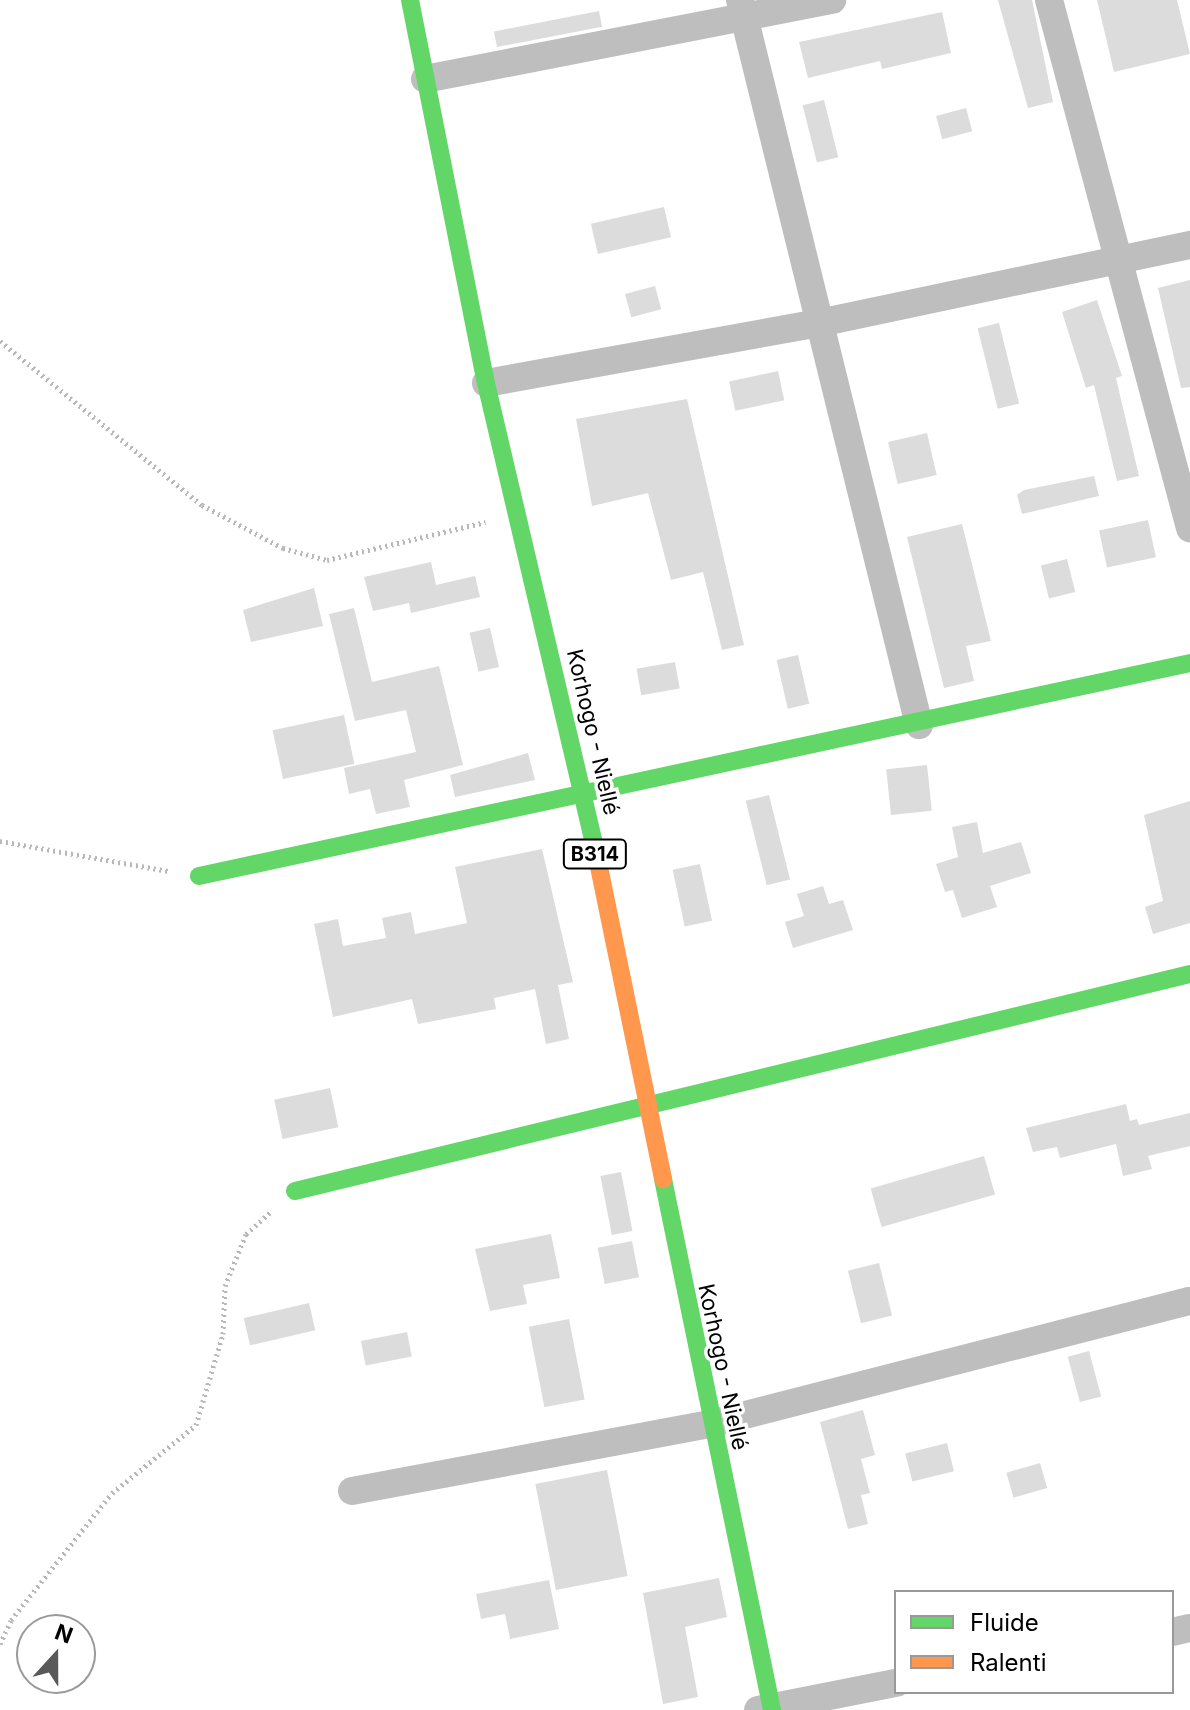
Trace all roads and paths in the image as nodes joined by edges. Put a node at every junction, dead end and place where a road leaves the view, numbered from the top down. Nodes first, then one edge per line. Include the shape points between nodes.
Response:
1 (410, 0) edge
2 (832, 0) edge
3 (1049, 0) edge
4 (742, 10) edge
5 (425, 79) junction
6 (1190, 245) edge
7 (1118, 261) junction
8 (819, 323) junction
9 (0, 341) edge
10 (486, 383) junction
11 (517, 514) junction
12 (1190, 528) edge
13 (1190, 663) edge
14 (919, 725) junction
15 (584, 795) junction
16 (0, 841) edge
17 (199, 876) joint
18 (1190, 974) edge
19 (644, 1104) junction
20 (295, 1191) joint
21 (1190, 1301) edge
22 (710, 1424) junction
23 (352, 1491) dead end
24 (0, 1644) edge
25 (894, 1683) edge
26 (767, 1709) edge

1 - 5 street, Korhogo - Niellé / B314
2 - 4 street
3 - 7 street
4 - 5 street
4 - 8 street
5 - 10 street, Korhogo - Niellé / B314
6 - 7 street
7 - 8 street
7 - 12 street
8 - 10 street
8 - 14 street
9 - 11 path via 202,505 283,548 327,560
10 - 11 street, Korhogo - Niellé / B314
11 - 15 street, Korhogo - Niellé / B314
13 - 14 street
14 - 15 street
15 - 17 street
15 - 19 street, Korhogo - Niellé / B314
16 - 17 path
18 - 19 street
19 - 20 street
19 - 22 street, Korhogo - Niellé / B314
20 - 24 path via 246,1234 225,1286 223,1334 196,1425 112,1493 11,1620
21 - 22 street
22 - 23 street
22 - 26 street, Korhogo - Niellé / B314
25 - 26 street

